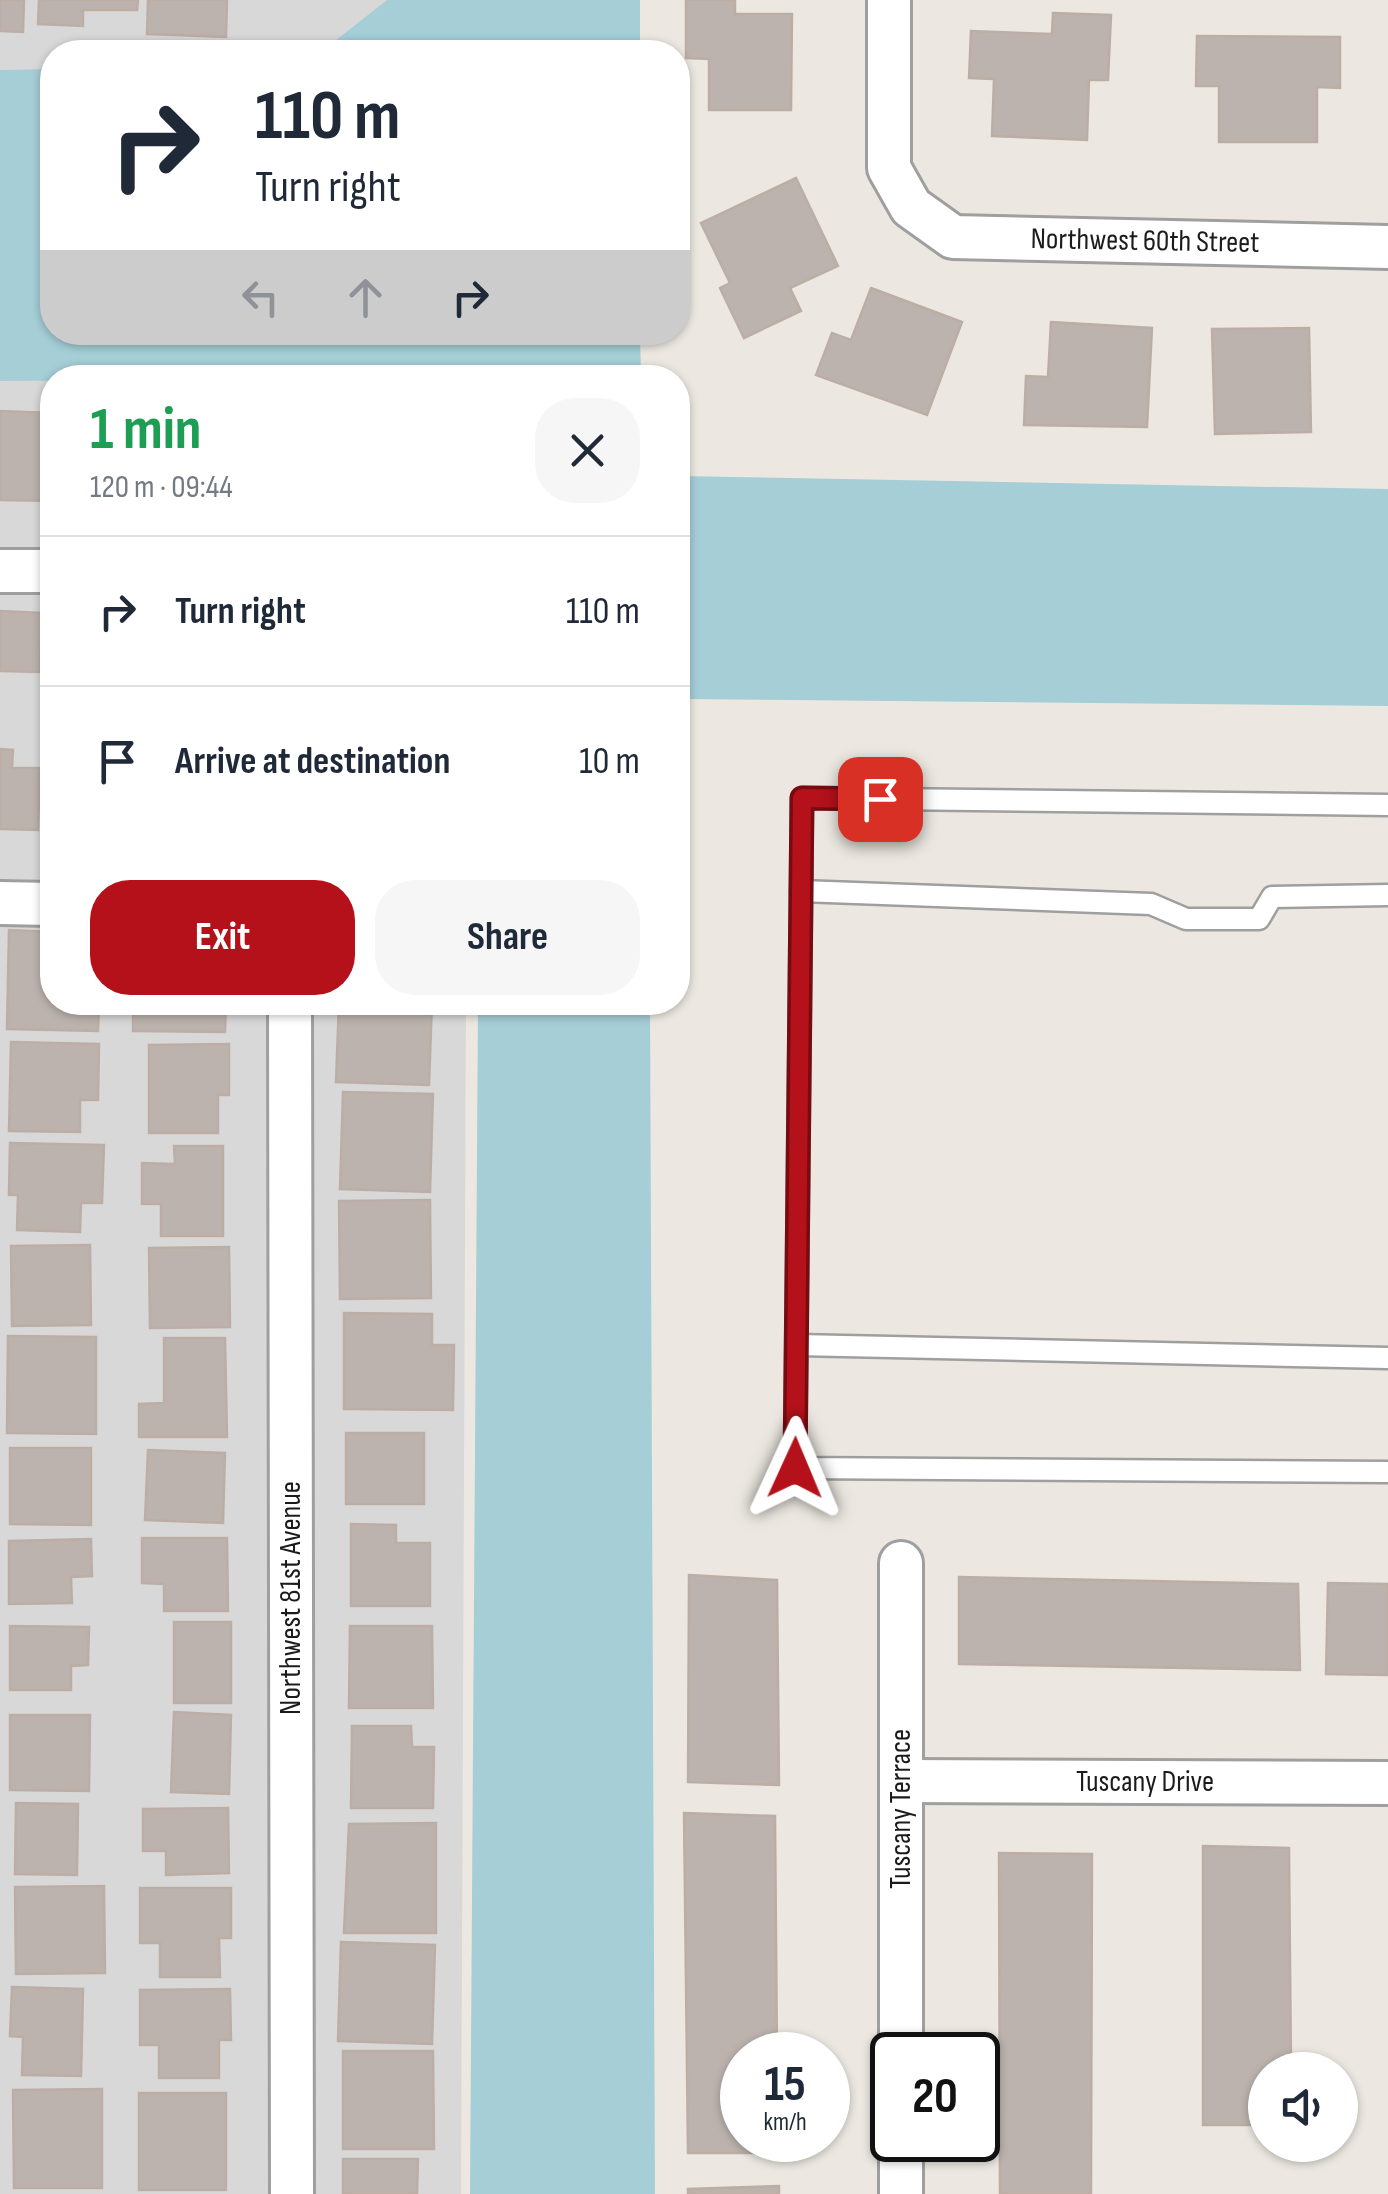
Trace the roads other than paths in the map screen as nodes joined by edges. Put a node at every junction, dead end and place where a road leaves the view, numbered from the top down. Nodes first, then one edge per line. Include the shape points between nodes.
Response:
1 (889, 0) edge
2 (1388, 246) edge
3 (0, 571) edge
4 (40, 571) edge
5 (1388, 805) edge
6 (800, 891) junction
7 (1388, 896) edge
8 (0, 903) edge
9 (40, 904) edge
10 (290, 1015) edge
11 (797, 1346) junction
12 (1388, 1358) edge
13 (1388, 1472) edge
14 (901, 1563) dead end
15 (901, 1780) junction
16 (1388, 1784) edge
17 (901, 2032) edge
18 (901, 2162) edge
19 (292, 2194) edge
20 (901, 2194) edge

1 - 2 street, Northwest 60th Street via 889,168 911,208 953,237
3 - 4 street
5 - 6 lane via 802,798
6 - 7 lane via 1151,904 1186,919 1259,920 1272,897
6 - 11 lane
8 - 9 street
10 - 19 street, Northwest 81st Avenue
11 - 12 lane
11 - 13 lane via 795,1468
14 - 15 street, Tuscany Terrace
15 - 16 street, Tuscany Drive
15 - 17 street, Tuscany Terrace
18 - 20 street

